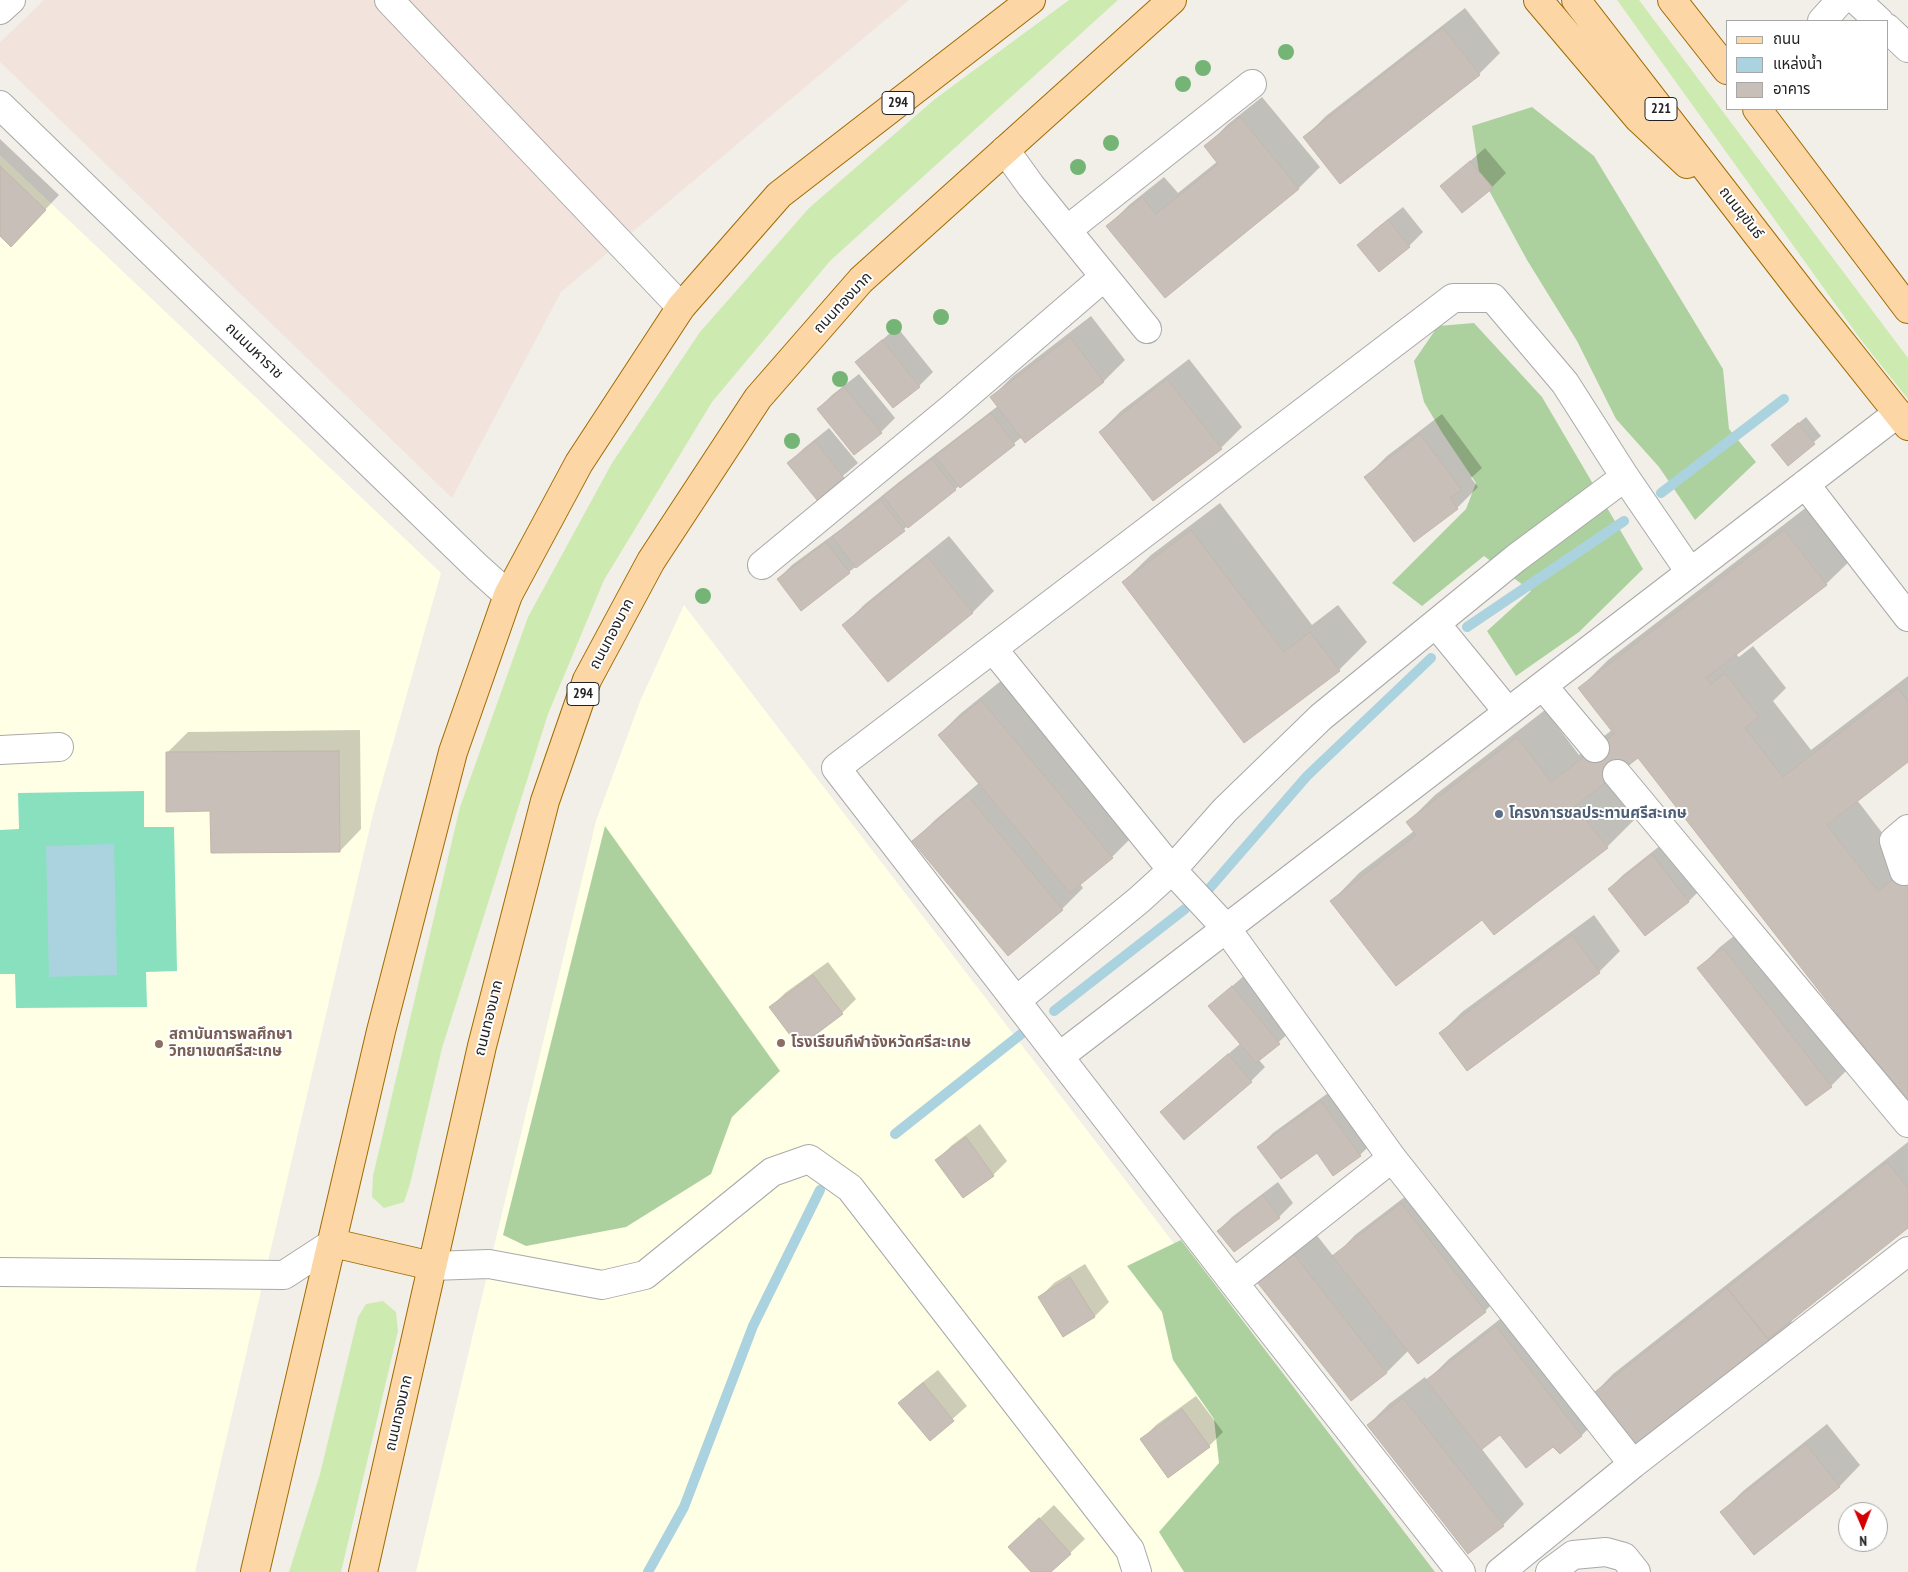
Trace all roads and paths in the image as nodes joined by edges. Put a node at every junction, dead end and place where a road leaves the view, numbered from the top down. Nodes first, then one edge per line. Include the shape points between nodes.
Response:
1 (11, 0) edge
2 (389, 0) edge
3 (1031, 0) edge
4 (1538, 0) edge
5 (1576, 0) edge
6 (1672, 0) edge
7 (1840, 0) edge
8 (1856, 0) edge
9 (1171, 3) edge
10 (0, 10) edge
11 (1823, 20) edge
12 (1878, 20) edge
13 (1888, 29) edge
14 (1908, 48) edge
15 (1726, 69) edge
16 (1252, 84) dead end
17 (0, 105) edge
18 (1758, 110) edge
19 (1005, 150) junction
20 (1745, 218) junction
21 (1066, 230) junction
22 (1104, 277) junction
23 (681, 307) junction
24 (1908, 309) edge
25 (1146, 329) dead end
26 (1903, 419) edge
27 (1625, 477) junction
28 (1806, 484) junction
29 (762, 565) dead end
30 (1690, 572) junction
31 (508, 595) junction
32 (1908, 617) edge
33 (1436, 624) junction
34 (993, 649) junction
35 (1543, 686) junction
36 (1508, 712) junction
37 (59, 747) dead end
38 (1595, 748) dead end
39 (0, 750) edge
40 (1617, 774) dead end
41 (1908, 829) edge
42 (1172, 870) junction
43 (1904, 871) dead end
44 (1226, 928) junction
45 (1017, 1000) junction
46 (1060, 1056) junction
47 (1908, 1123) edge
48 (1392, 1158) junction
49 (333, 1243) junction
50 (1908, 1251) edge
51 (432, 1266) junction
52 (0, 1272) edge
53 (1234, 1282) junction
54 (1633, 1464) junction
55 (255, 1572) edge
56 (363, 1572) edge
57 (1137, 1572) edge
58 (1461, 1572) edge
59 (1500, 1572) edge
60 (1550, 1572) edge
61 (1636, 1572) edge

1 - 10 street
2 - 23 street
3 - 23 main road, 294 via 779,195
4 - 20 main road via 1638,118
5 - 20 main road, ถนนขุขันธ์ / 221
6 - 15 main road
7 - 11 street
8 - 12 street
9 - 19 main road, ถนนทองมาก / 294
13 - 14 street
16 - 21 street
17 - 31 street, ถนนมหาราช
18 - 24 main road
19 - 21 street
19 - 51 main road, ถนนทองมาก / 294 via 861,280 758,398 651,561 587,680 545,801 482,1046
20 - 26 main road, ถนนขุขันธ์
21 - 22 street
22 - 25 street
22 - 29 street
23 - 31 main road, 294 via 578,463
26 - 28 street
27 - 30 street
27 - 33 street via 1516,558
27 - 34 street via 1565,383 1493,298 1454,298
28 - 30 street
28 - 32 street
30 - 35 street
31 - 49 main road, 294 via 453,752 381,1031
33 - 36 street
33 - 42 street via 1321,717 1225,810
34 - 42 street
34 - 45 street via 836,768
35 - 36 street
35 - 38 street
36 - 44 street
37 - 39 street
40 - 47 street
41 - 43 street via 1894,840
42 - 44 street
42 - 45 street
44 - 46 street
44 - 48 street
45 - 46 street
46 - 53 street
48 - 53 street
48 - 54 street
49 - 51 main road
49 - 52 street via 284,1275
49 - 55 main road, 294
50 - 54 street
51 - 56 main road, ถนนทองมาก / 294
51 - 57 street via 489,1264 602,1285 644,1275 772,1172 809,1160 850,1188 1130,1550
53 - 58 street
54 - 59 street
60 - 61 street via 1573,1554 1606,1552 1624,1557

